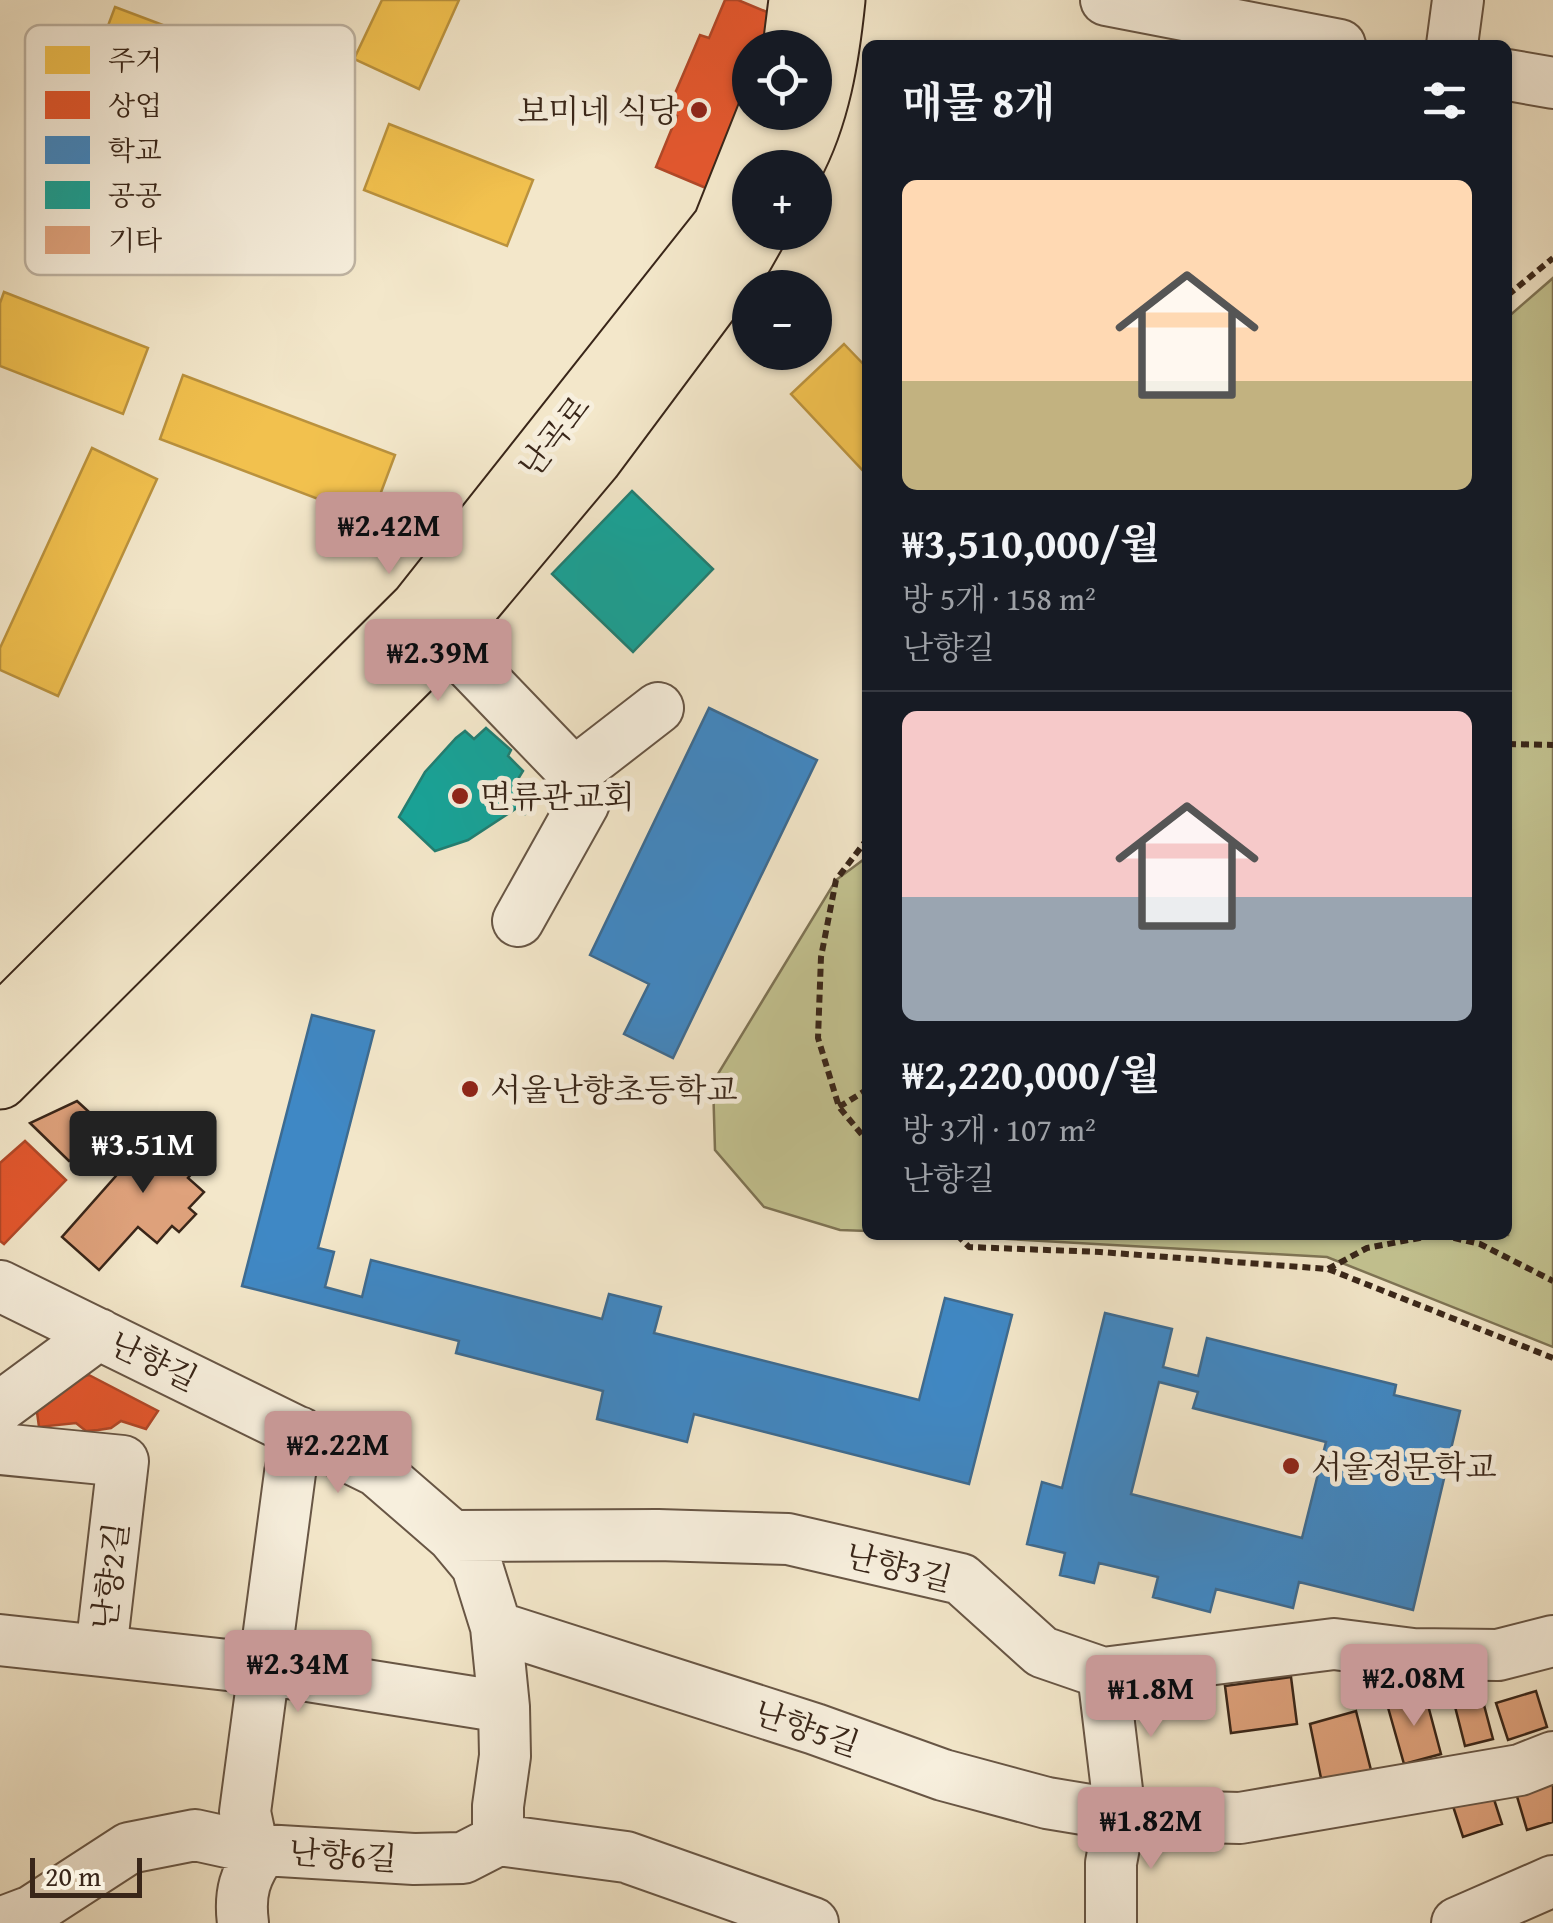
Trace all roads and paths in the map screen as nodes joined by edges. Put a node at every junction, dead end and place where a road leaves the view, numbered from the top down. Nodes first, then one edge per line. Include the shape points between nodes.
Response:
1 (797, 0) edge
2 (837, 0) edge
3 (1106, 0) edge
4 (1458, 0) edge
5 (794, 30) edge
6 (1314, 40) edge
7 (1453, 40) edge
8 (1512, 75) edge
9 (1553, 84) edge
10 (759, 130) edge
11 (803, 150) edge
12 (749, 250) edge
13 (1553, 258) edge
14 (1512, 293) edge
15 (444, 638) junction
16 (658, 708) dead end
17 (1512, 744) edge
18 (1553, 745) edge
19 (574, 772) junction
20 (862, 846) edge
21 (518, 921) dead end
22 (0, 1024) edge
23 (0, 1082) edge
24 (862, 1093) edge
25 (839, 1107) junction
26 (862, 1135) edge
27 (962, 1240) edge
28 (1411, 1240) edge
29 (1461, 1240) edge
30 (1328, 1268) junction
31 (1553, 1280) edge
32 (0, 1286) edge
33 (98, 1334) junction
34 (1553, 1358) edge
35 (0, 1407) edge
36 (300, 1432) junction
37 (0, 1449) edge
38 (452, 1536) junction
39 (496, 1627) junction
40 (0, 1640) edge
41 (1553, 1641) edge
42 (101, 1651) junction
43 (264, 1670) junction
44 (1103, 1673) junction
45 (504, 1707) junction
46 (1553, 1757) edge
47 (1120, 1815) junction
48 (498, 1840) junction
49 (258, 1850) junction
50 (1553, 1881) edge
51 (0, 1923) edge
52 (243, 1923) edge
53 (813, 1923) edge
54 (1111, 1923) edge
55 (1457, 1923) edge

1 - 5 main road
2 - 11 main road via 830,69
3 - 6 street
4 - 7 street
8 - 9 street
10 - 22 main road, 난곡로 via 721,225 418,608
12 - 15 main road, 난곡로 via 594,460
13 - 14 path
15 - 19 street
15 - 23 main road, 난곡로
16 - 19 street
17 - 18 path
19 - 21 street via 584,803
20 - 25 path via 836,880 821,956 818,1038
24 - 25 path
25 - 26 path
27 - 30 path via 969,1248
28 - 30 path via 1367,1248
29 - 31 path
30 - 34 path
32 - 33 street, 난향길
33 - 35 street
33 - 36 street, 난향길
36 - 38 street, 난향길 via 377,1471
36 - 43 street
37 - 42 street, 난향2길 via 124,1461
38 - 39 street, 난향길 via 477,1566
38 - 44 street, 난향3길 via 788,1539 961,1579 1042,1652
39 - 45 street, 난향길
39 - 47 street, 난향5길 via 943,1776
40 - 42 street, 난향2길
41 - 44 street, 난향3길 via 1498,1655 1334,1644
42 - 43 street
43 - 45 street
43 - 49 street via 245,1812
44 - 47 street
45 - 48 street, 난향길
46 - 47 street, 난향5길 via 1520,1770 1240,1818
47 - 54 street
48 - 49 street, 난향6길 via 463,1858
48 - 53 street via 626,1858
49 - 51 street via 196,1835 129,1848 32,1911
49 - 52 street, 난향6길 via 245,1875
50 - 55 street

